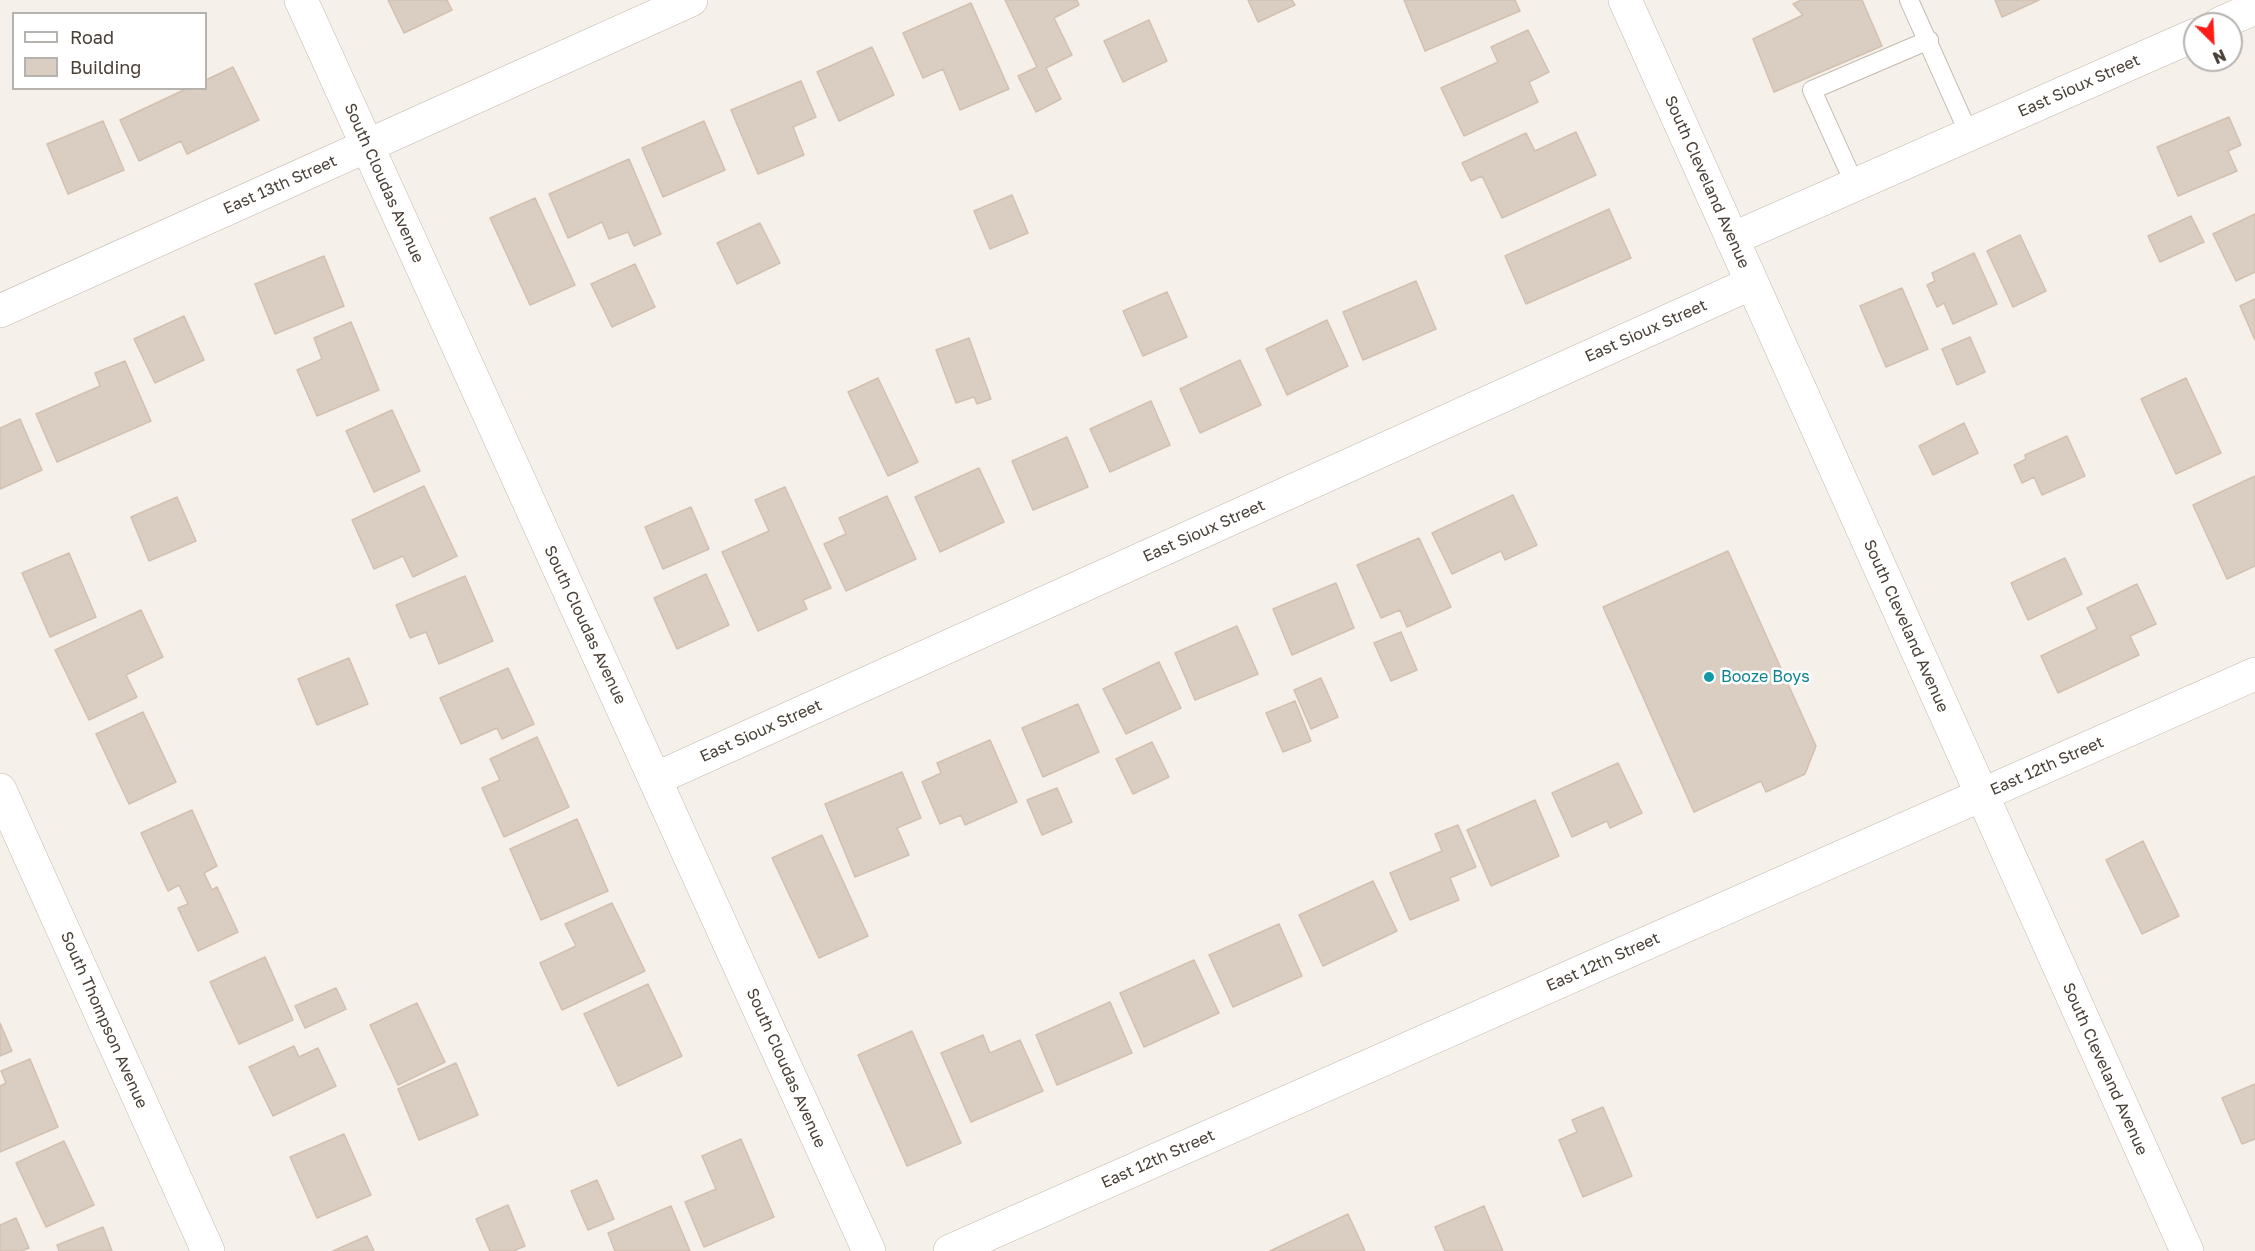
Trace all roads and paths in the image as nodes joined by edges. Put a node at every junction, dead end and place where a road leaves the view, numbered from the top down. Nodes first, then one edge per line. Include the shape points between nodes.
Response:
1 (301, 0) edge
2 (691, 0) edge
3 (1625, 0) edge
4 (1909, 0) edge
5 (1929, 40) junction
6 (2183, 40) edge
7 (1969, 134) junction
8 (366, 145) junction
9 (1854, 185) junction
10 (1732, 239) junction
11 (1752, 283) junction
12 (0, 311) edge
13 (2255, 674) edge
14 (655, 779) junction
15 (0, 790) edge
16 (1982, 795) junction
17 (208, 1251) edge
18 (869, 1251) edge
19 (950, 1251) edge
20 (2187, 1251) edge

1 - 8 street, South Cloudas Avenue
2 - 8 street, East 13th Street
3 - 10 street, South Cleveland Avenue
4 - 5 lane
5 - 7 lane
5 - 9 lane via 1812,90
6 - 7 street, East Sioux Street
7 - 9 street, East Sioux Street
8 - 12 street, East 13th Street
8 - 14 street, South Cloudas Avenue
9 - 10 street, East Sioux Street
10 - 11 street, South Cleveland Avenue
11 - 14 street, East Sioux Street
11 - 16 street, South Cleveland Avenue
13 - 16 street, East 12th Street
14 - 18 street, South Cloudas Avenue
15 - 17 street, South Thompson Avenue
16 - 19 street, East 12th Street
16 - 20 street, South Cleveland Avenue

